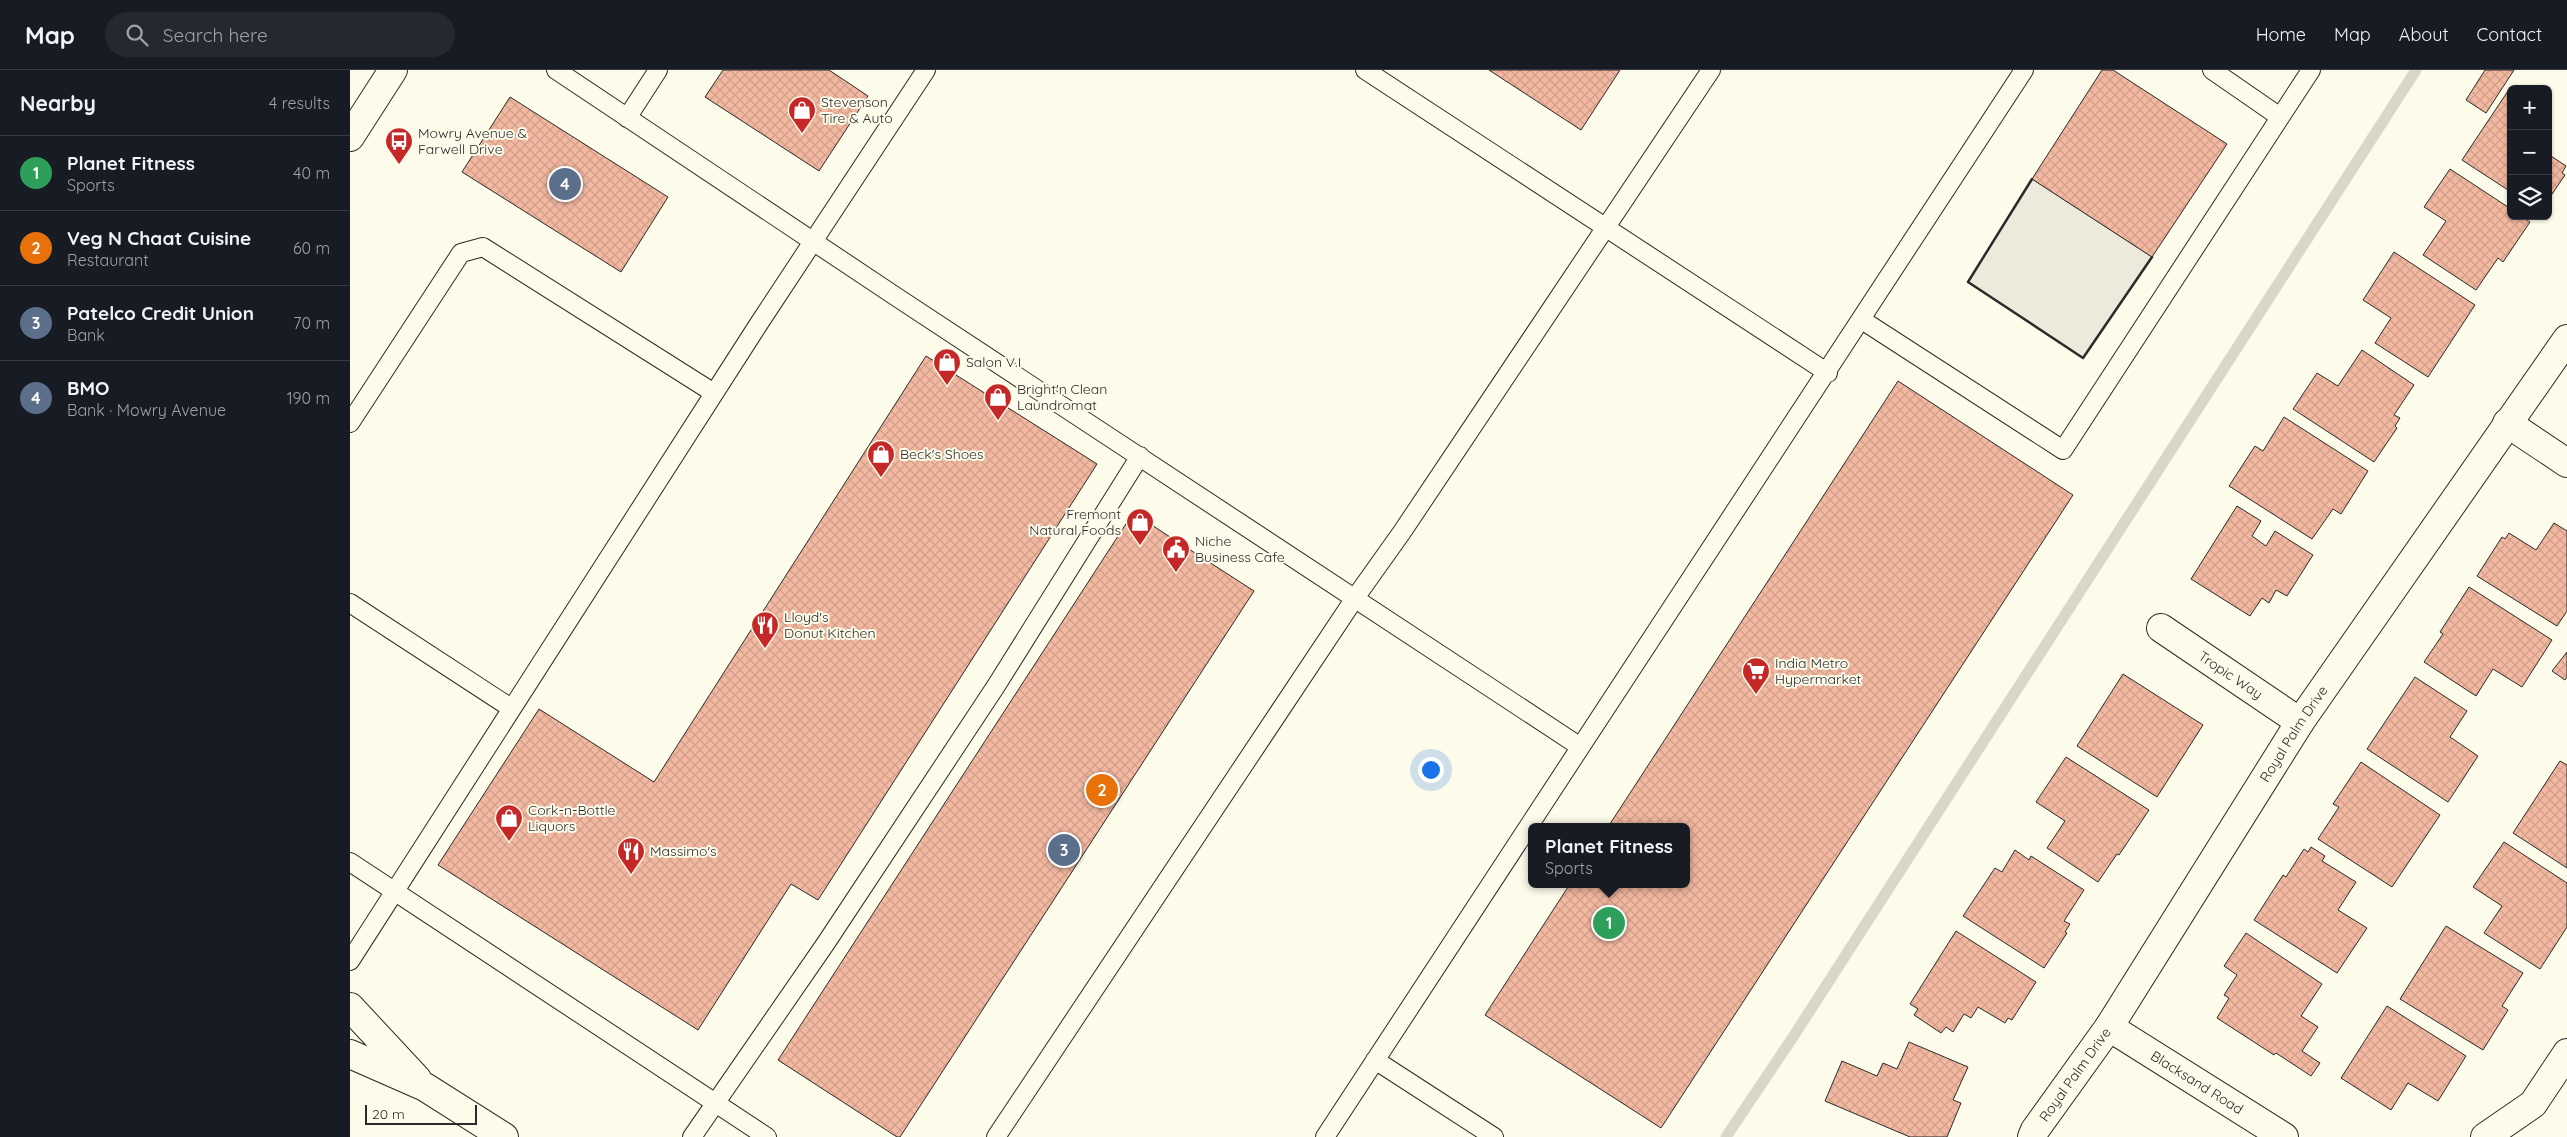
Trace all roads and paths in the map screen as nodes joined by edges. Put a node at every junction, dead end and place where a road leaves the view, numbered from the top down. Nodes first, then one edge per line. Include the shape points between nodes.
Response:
1 (393, 70) edge
2 (556, 70) edge
3 (658, 70) edge
4 (926, 70) edge
5 (1365, 70) edge
6 (1711, 70) edge
7 (2024, 70) edge
8 (2212, 70) edge
9 (2311, 70) edge
10 (2280, 117) junction
11 (627, 118) junction
12 (350, 137) edge
13 (1607, 228) junction
14 (812, 242) junction
15 (1862, 320) junction
16 (2567, 339) edge
17 (1828, 373) junction
18 (714, 393) junction
19 (350, 422) edge
20 (2507, 423) junction
21 (1140, 456) junction
22 (2567, 463) edge
23 (1355, 598) junction
24 (350, 603) edge
25 (2161, 628) dead end
26 (511, 708) junction
27 (2300, 722) junction
28 (1579, 746) junction
29 (1529, 823) edge
30 (1528, 824) edge
31 (350, 862) edge
32 (394, 890) junction
33 (350, 961) edge
34 (350, 1008) edge
35 (2109, 1026) junction
36 (2567, 1053) edge
37 (350, 1054) edge
38 (1375, 1060) junction
39 (425, 1087) junction
40 (715, 1102) junction
41 (504, 1137) edge
42 (692, 1137) edge
43 (767, 1137) edge
44 (996, 1137) edge
45 (1325, 1137) edge
46 (1494, 1137) edge
47 (2032, 1137) edge
48 (2284, 1137) edge
49 (2485, 1137) edge

1 - 12 street
2 - 11 lane
3 - 11 lane
4 - 14 lane
5 - 13 lane
6 - 13 lane
7 - 15 lane
8 - 10 lane
9 - 10 lane
10 - 15 lane via 2063,450
11 - 14 lane
13 - 17 lane
13 - 23 lane
14 - 18 lane
14 - 21 lane
15 - 17 lane
16 - 20 street, Royal Palm Drive
17 - 28 lane
18 - 19 lane via 483,247 461,253
18 - 26 lane
20 - 22 street
20 - 27 street, Royal Palm Drive
21 - 23 lane
21 - 40 lane via 991,694 826,943
23 - 28 lane
23 - 44 lane
24 - 26 lane
25 - 27 street, Tropic Way
26 - 32 lane
27 - 35 street, Royal Palm Drive
28 - 29 lane
30 - 38 lane
31 - 32 lane
32 - 33 lane
32 - 40 lane
34 - 39 street
35 - 47 street, Royal Palm Drive
35 - 48 street, Blacksand Road
36 - 49 street via 2533,1104
37 - 39 street
38 - 45 lane
38 - 46 lane
39 - 41 street
40 - 42 lane
40 - 43 lane

